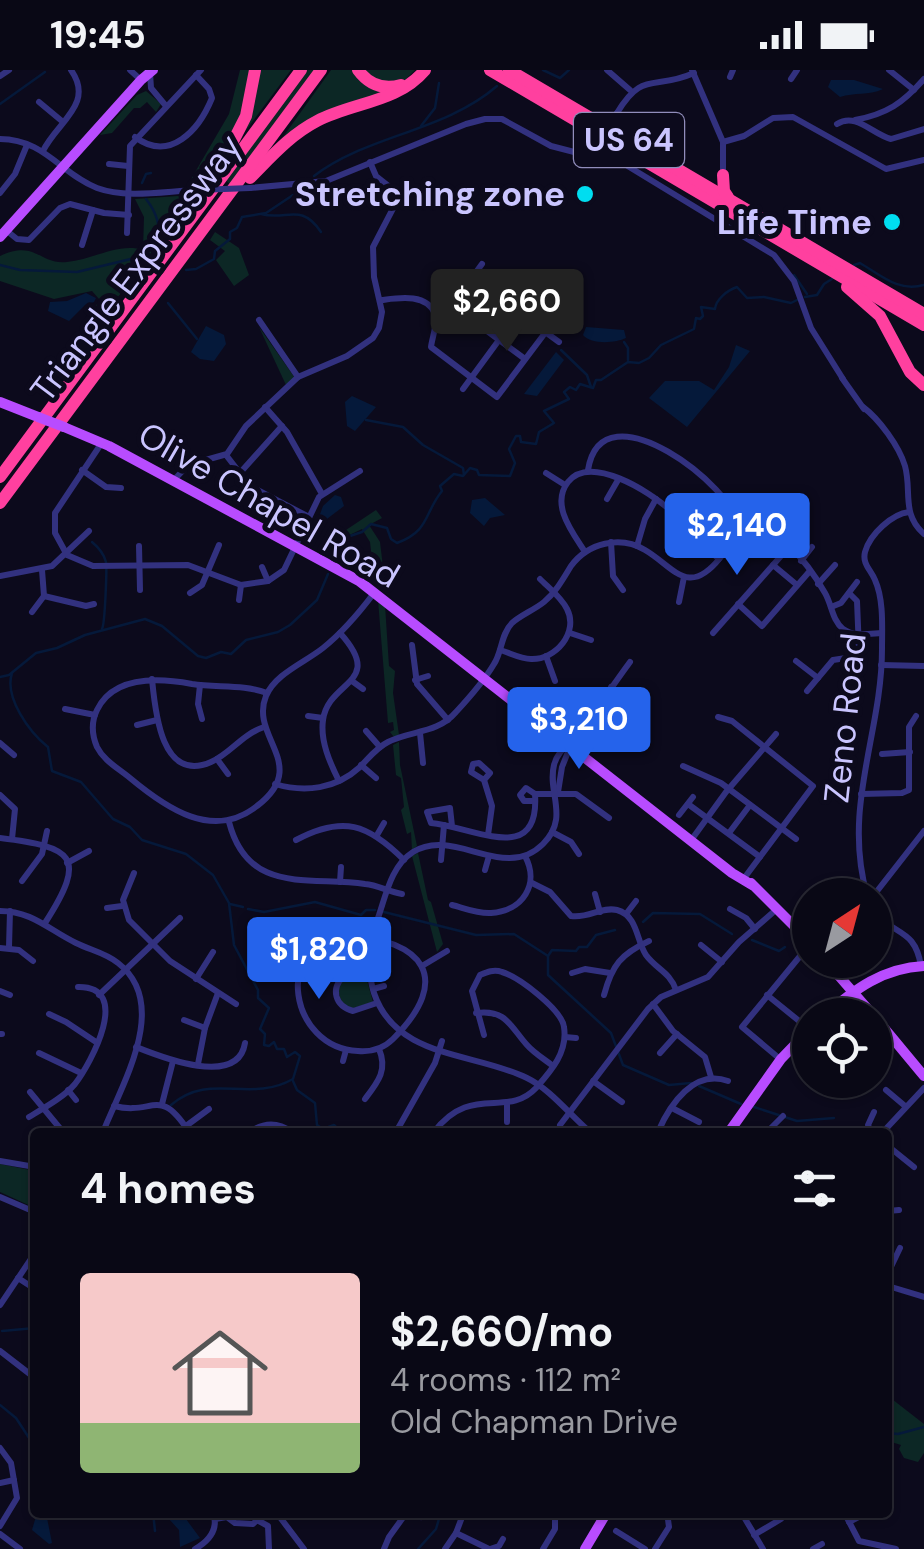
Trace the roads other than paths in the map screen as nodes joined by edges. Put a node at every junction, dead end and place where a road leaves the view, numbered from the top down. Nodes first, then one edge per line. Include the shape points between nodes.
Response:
1 (9, 70) edge
2 (71, 70) edge
3 (130, 70) edge
4 (255, 70) edge
5 (293, 70) edge
6 (302, 70) edge
7 (321, 70) edge
8 (329, 70) edge
9 (358, 70) edge
10 (421, 70) edge
11 (490, 70) edge
12 (509, 70) edge
13 (796, 70) edge
14 (889, 70) edge
15 (610, 71) edge
16 (693, 71) edge
17 (148, 73) edge
18 (198, 73) edge
19 (657, 75) edge
20 (0, 76) edge
21 (792, 79) dead end
22 (924, 79) edge
23 (80, 90) junction
24 (90, 90) dead end
25 (630, 90) junction
26 (914, 90) junction
27 (131, 91) junction
28 (154, 94) junction
29 (39, 102) dead end
30 (166, 106) junction
31 (873, 117) junction
32 (855, 120) junction
33 (63, 122) junction
34 (837, 124) dead end
35 (866, 127) junction
36 (924, 129) edge
37 (135, 137) junction
38 (0, 138) edge
39 (722, 142) junction
40 (28, 145) junction
41 (43, 151) junction
42 (597, 154) junction
43 (924, 160) edge
44 (370, 162) junction
45 (108, 164) dead end
46 (64, 166) junction
47 (128, 166) junction
48 (219, 169) junction
49 (723, 175) junction
50 (250, 183) junction
51 (705, 185) junction
52 (0, 193) edge
53 (129, 193) junction
54 (734, 202) junction
55 (93, 210) junction
56 (129, 216) junction
57 (2, 233) edge
58 (126, 234) dead end
59 (788, 245) junction
60 (82, 246) dead end
61 (482, 264) dead end
62 (472, 278) junction
63 (531, 278) dead end
64 (134, 296) junction
65 (153, 296) junction
66 (382, 300) junction
67 (510, 306) junction
68 (924, 314) edge
69 (259, 320) dead end
70 (924, 324) edge
71 (545, 332) junction
72 (499, 340) junction
73 (558, 342) dead end
74 (525, 359) junction
75 (298, 377) junction
76 (471, 377) junction
77 (924, 385) edge
78 (463, 389) dead end
79 (0, 402) edge
80 (265, 407) junction
81 (282, 426) junction
82 (102, 443) junction
83 (226, 455) junction
84 (82, 470) junction
85 (588, 470) junction
86 (360, 471) dead end
87 (546, 473) dead end
88 (239, 474) junction
89 (0, 476) edge
90 (618, 480) junction
91 (173, 482) junction
92 (566, 485) junction
93 (121, 488) dead end
94 (322, 494) junction
95 (607, 499) dead end
96 (656, 499) junction
97 (0, 503) edge
98 (909, 512) junction
99 (309, 517) junction
100 (736, 520) junction
101 (789, 530) dead end
102 (89, 531) dead end
103 (924, 534) edge
104 (781, 540) junction
105 (611, 542) junction
106 (219, 545) dead end
107 (138, 546) dead end
108 (638, 546) junction
109 (812, 547) dead end
110 (297, 548) junction
111 (788, 548) junction
112 (585, 552) junction
113 (66, 555) junction
114 (719, 559) junction
115 (800, 561) junction
116 (773, 564) junction
117 (139, 565) junction
118 (835, 565) dead end
119 (262, 568) dead end
120 (42, 570) junction
121 (208, 571) junction
122 (809, 572) junction
123 (0, 576) edge
124 (684, 577) junction
125 (540, 579) dead end
126 (268, 580) junction
127 (857, 582) dead end
128 (818, 584) junction
129 (241, 585) junction
130 (797, 586) junction
131 (140, 590) dead end
132 (623, 590) dead end
133 (190, 592) dead end
134 (374, 592) junction
135 (553, 592) junction
136 (849, 594) junction
137 (44, 596) junction
138 (239, 600) dead end
139 (679, 602) dead end
140 (94, 604) dead end
141 (738, 604) junction
142 (831, 607) junction
143 (32, 612) dead end
144 (340, 633) junction
145 (570, 633) junction
146 (713, 633) dead end
147 (881, 633) junction
148 (858, 634) junction
149 (590, 640) dead end
150 (412, 645) dead end
151 (500, 650) junction
152 (546, 656) junction
153 (859, 656) junction
154 (796, 661) dead end
155 (630, 662) dead end
156 (881, 665) junction
157 (924, 666) edge
158 (428, 676) dead end
159 (484, 678) junction
160 (818, 678) junction
161 (152, 680) junction
162 (416, 680) junction
163 (352, 681) junction
164 (556, 681) dead end
165 (857, 682) dead end
166 (200, 685) junction
167 (612, 687) junction
168 (363, 688) dead end
169 (808, 692) dead end
170 (267, 693) junction
171 (630, 701) dead end
172 (65, 709) dead end
173 (95, 715) junction
174 (308, 716) dead end
175 (718, 716) dead end
176 (916, 716) dead end
177 (323, 718) junction
178 (202, 719) dead end
179 (157, 720) junction
180 (448, 720) junction
181 (137, 725) dead end
182 (264, 726) junction
183 (366, 730) dead end
184 (420, 734) junction
185 (776, 734) dead end
186 (0, 744) edge
187 (570, 745) junction
188 (380, 747) junction
189 (765, 747) junction
190 (910, 752) junction
191 (882, 754) dead end
192 (14, 755) dead end
193 (217, 759) junction
194 (423, 764) dead end
195 (361, 766) junction
196 (683, 766) dead end
197 (228, 774) dead end
198 (376, 778) dead end
199 (484, 780) dead end
200 (339, 781) junction
201 (275, 784) junction
202 (729, 788) junction
203 (557, 792) junction
204 (861, 794) junction
205 (0, 795) edge
206 (750, 805) junction
207 (680, 815) dead end
208 (609, 818) dead end
209 (708, 818) junction
210 (229, 822) junction
211 (384, 823) dead end
212 (782, 828) junction
213 (48, 831) dead end
214 (924, 831) edge
215 (552, 832) junction
216 (729, 833) junction
217 (377, 834) junction
218 (488, 835) junction
219 (0, 838) edge
220 (692, 839) junction
221 (12, 840) junction
222 (296, 840) dead end
223 (796, 840) dead end
224 (45, 844) junction
225 (442, 846) junction
226 (89, 852) dead end
227 (579, 854) dead end
228 (489, 856) junction
229 (526, 856) junction
230 (760, 857) junction
231 (404, 860) junction
232 (441, 860) dead end
233 (68, 863) junction
234 (341, 867) dead end
235 (485, 870) dead end
236 (134, 874) dead end
237 (865, 878) edge
238 (884, 878) edge
239 (22, 881) dead end
240 (748, 881) junction
241 (340, 882) junction
242 (532, 883) junction
243 (388, 890) junction
244 (402, 894) dead end
245 (595, 894) dead end
246 (636, 900) dead end
247 (452, 904) dead end
248 (122, 906) junction
249 (107, 908) dead end
250 (778, 908) junction
251 (730, 909) dead end
252 (0, 911) edge
253 (10, 911) junction
254 (600, 912) junction
255 (626, 914) junction
256 (180, 918) dead end
257 (45, 923) junction
258 (792, 923) edge
259 (892, 925) edge
260 (756, 929) junction
261 (297, 938) dead end
262 (372, 940) junction
263 (154, 942) junction
264 (646, 942) junction
265 (701, 945) dead end
266 (4, 948) edge
267 (310, 951) junction
268 (447, 951) dead end
269 (213, 952) dead end
270 (32, 961) dead end
271 (722, 962) junction
272 (792, 965) edge
273 (422, 966) junction
274 (922, 966) edge
275 (126, 969) junction
276 (369, 971) junction
277 (572, 973) dead end
278 (610, 973) junction
279 (842, 978) edge
280 (196, 979) junction
281 (384, 986) dead end
282 (78, 987) dead end
283 (372, 989) junction
284 (676, 990) junction
285 (0, 991) edge
286 (853, 991) junction
287 (218, 993) junction
288 (99, 994) junction
289 (604, 994) dead end
290 (10, 995) dead end
291 (767, 995) junction
292 (845, 998) edge
293 (859, 998) edge
294 (378, 1002) junction
295 (236, 1004) dead end
296 (653, 1004) junction
297 (476, 1013) junction
298 (48, 1014) dead end
299 (792, 1015) edge
300 (184, 1020) dead end
301 (205, 1028) junction
302 (400, 1031) junction
303 (676, 1034) junction
304 (484, 1036) dead end
305 (565, 1037) junction
306 (576, 1038) dead end
307 (892, 1038) edge
308 (442, 1041) dead end
309 (96, 1042) junction
310 (245, 1043) dead end
311 (136, 1047) junction
312 (792, 1048) edge
313 (379, 1049) junction
314 (346, 1050) junction
315 (439, 1050) junction
316 (39, 1053) dead end
317 (660, 1053) dead end
318 (781, 1059) junction
319 (173, 1060) junction
320 (343, 1061) dead end
321 (198, 1064) junction
322 (553, 1066) junction
323 (81, 1073) junction
324 (924, 1076) edge
325 (712, 1077) junction
326 (728, 1081) dead end
327 (593, 1082) junction
328 (538, 1085) junction
329 (924, 1088) edge
330 (68, 1090) junction
331 (30, 1092) dead end
332 (892, 1095) edge
333 (456, 1097) dead end
334 (365, 1098) dead end
335 (76, 1100) dead end
336 (507, 1102) junction
337 (622, 1102) dead end
338 (162, 1104) junction
339 (114, 1106) junction
340 (905, 1106) junction
341 (461, 1108) junction
342 (672, 1108) junction
343 (42, 1109) junction
344 (209, 1109) dead end
345 (874, 1112) dead end
346 (570, 1114) junction
347 (783, 1116) dead end
348 (29, 1117) dead end
349 (507, 1122) dead end
350 (699, 1122) dead end
351 (560, 1125) dead end
352 (59, 1128) edge
353 (105, 1128) edge
354 (186, 1128) edge
355 (189, 1128) edge
356 (258, 1128) edge
357 (285, 1128) edge
358 (398, 1128) edge
359 (438, 1128) edge
360 (586, 1128) edge
361 (660, 1128) edge
362 (732, 1128) edge
363 (771, 1128) edge
364 (869, 1128) edge
365 (887, 1128) edge
366 (892, 1149) edge
367 (0, 1161) edge
368 (30, 1166) edge
369 (914, 1167) dead end
370 (0, 1197) edge
371 (30, 1210) edge
372 (900, 1210) dead end
373 (892, 1211) edge
374 (900, 1248) dead end
375 (30, 1261) edge
376 (892, 1265) edge
377 (18, 1278) junction
378 (30, 1286) edge
379 (892, 1287) edge
380 (924, 1297) edge
381 (0, 1306) edge
382 (0, 1351) edge
383 (30, 1374) edge
384 (0, 1448) edge
385 (14, 1480) junction
386 (0, 1483) edge
387 (215, 1518) edge
388 (229, 1518) edge
389 (256, 1518) edge
390 (260, 1518) edge
391 (281, 1518) edge
392 (409, 1518) edge
393 (462, 1518) edge
394 (555, 1518) edge
395 (603, 1518) edge
396 (669, 1518) edge
397 (744, 1518) edge
398 (847, 1518) edge
399 (857, 1518) edge
400 (781, 1519) dead end
401 (849, 1522) junction
402 (0, 1531) edge
403 (616, 1531) dead end
404 (456, 1533) junction
405 (754, 1535) junction
406 (503, 1538) dead end
407 (822, 1544) dead end
408 (20, 1549) edge
409 (194, 1549) edge
410 (269, 1549) edge
411 (304, 1549) edge
412 (384, 1549) edge
413 (445, 1549) edge
414 (490, 1549) edge
415 (543, 1549) edge
416 (585, 1549) edge
417 (645, 1549) edge
418 (656, 1549) edge
419 (762, 1549) edge
420 (813, 1549) edge
421 (896, 1549) edge

1 - 20 street
2 - 23 street
3 - 17 street
4 - 48 highway via 246,116
5 - 48 highway
6 - 64 highway, Triangle Expressway
7 - 65 highway, Triangle Expressway
8 - 50 highway
9 - 10 highway via 368,82 388,88
10 - 50 highway via 395,94 307,126
11 - 59 highway, US 64
12 - 51 highway, US 64
13 - 21 street
14 - 26 street
15 - 25 street
16 - 19 street via 679,78
16 - 39 street
17 - 27 main road
17 - 28 street
18 - 30 street
18 - 37 street via 212,98 188,136 168,146
19 - 25 street
22 - 26 street
23 - 24 street
23 - 33 street
25 - 42 street, bridge
26 - 31 street
27 - 28 street
27 - 46 main road
28 - 30 street
29 - 33 street
30 - 37 street
31 - 32 street
31 - 35 street
32 - 34 street
32 - 35 street
33 - 41 street
35 - 36 street via 891,139
37 - 47 street
38 - 40 street
39 - 43 street via 788,116 886,169
39 - 49 street
40 - 41 street
40 - 52 street
41 - 46 street
42 - 44 street via 545,144 486,118
42 - 98 street via 630,167 774,255 832,362 893,442
44 - 50 street via 318,183
44 - 66 street via 400,196 373,246
45 - 47 street
46 - 53 street via 96,188
46 - 57 main road
47 - 53 street
48 - 64 highway
49 - 51 highway
49 - 54 highway via 724,191
50 - 53 street, bridge
50 - 65 highway
51 - 54 highway, US 64
53 - 56 street
54 - 68 highway, US 64
55 - 56 street
55 - 57 street via 66,205 26,241
55 - 60 street
56 - 58 street
59 - 70 highway, US 64
59 - 77 highway via 875,310
61 - 62 street
62 - 67 street
62 - 72 street via 452,305
63 - 67 street
64 - 89 highway, Triangle Expressway
65 - 97 highway, Triangle Expressway
66 - 75 street via 379,328 368,344
66 - 76 street via 416,298 432,309 431,347
67 - 71 street
69 - 75 street
71 - 73 street
71 - 74 street
72 - 74 street
72 - 76 street
74 - 76 street via 497,397
75 - 80 street
76 - 78 street
79 - 82 main road, Olive Chapel Road, bridge
80 - 81 street
80 - 83 street
81 - 88 street
81 - 94 street
82 - 84 street
82 - 91 main road, Olive Chapel Road
83 - 88 street
83 - 91 street via 186,466
84 - 93 street via 106,487
84 - 113 street via 54,518
85 - 90 street
85 - 92 street
85 - 100 street via 606,440 641,438 698,474
86 - 94 street
87 - 92 street
88 - 99 street
90 - 95 street
90 - 96 street
91 - 110 main road, Olive Chapel Road
92 - 112 street via 563,513
94 - 99 street
96 - 108 street
96 - 114 street
98 - 103 street
98 - 147 street, Zeno Road via 891,518 865,554 878,590
99 - 110 street
100 - 104 street via 759,523
100 - 114 street
101 - 104 street
102 - 113 street
104 - 111 street
105 - 108 street
105 - 112 street
105 - 132 street via 613,576
106 - 121 street
107 - 117 street
108 - 124 street
109 - 115 street
110 - 126 street via 287,572
110 - 134 main road, Olive Chapel Road
111 - 115 street
111 - 116 street
112 - 135 street
113 - 117 street via 88,566
113 - 120 street
114 - 124 street via 704,574
115 - 122 street
116 - 130 street
116 - 141 street
117 - 121 street
117 - 131 street
118 - 128 street
119 - 126 street
120 - 123 street via 14,567
120 - 137 street
121 - 129 street
121 - 133 street
122 - 128 street
122 - 130 street
124 - 139 street
125 - 135 street
126 - 129 street
127 - 136 street
128 - 142 street
129 - 138 street
130 - 141 street via 762,626
134 - 144 street
134 - 159 main road, Olive Chapel Road
135 - 145 street via 568,610
135 - 151 street via 512,624
136 - 142 street
136 - 148 street via 857,601
137 - 140 street
137 - 143 street
141 - 146 street
142 - 148 street via 838,625
144 - 163 street via 356,655
144 - 170 street
145 - 149 street
145 - 152 street
147 - 148 street
147 - 156 street, Zeno Road
148 - 153 street
150 - 162 street
151 - 152 street via 529,659
151 - 159 street
152 - 164 street
153 - 160 street via 836,658
153 - 165 street
154 - 160 street
155 - 167 street
156 - 157 street
156 - 204 street, Zeno Road
158 - 162 street
159 - 180 street
159 - 187 main road, Olive Chapel Road
160 - 169 street
161 - 166 street
161 - 173 street via 116,690
161 - 179 street
162 - 180 street
163 - 168 street
163 - 177 street
166 - 170 street
166 - 178 street
167 - 171 street
167 - 187 street
170 - 182 street
172 - 173 street
173 - 210 street via 101,754 146,792 192,817
174 - 177 street
175 - 189 street
176 - 190 street
177 - 200 street
179 - 181 street
179 - 193 street via 175,758 195,765
180 - 184 street
182 - 193 street
182 - 201 street via 279,758
183 - 188 street
184 - 188 street
184 - 194 street
185 - 189 street
186 - 192 street
187 - 203 street via 554,764
187 - 220 main road, Olive Chapel Road
188 - 195 street
189 - 202 street
189 - 212 street via 813,786
190 - 191 street
190 - 204 street via 908,792
193 - 197 street
195 - 198 street
195 - 200 street
196 - 202 street
199 - 218 street via 492,806
200 - 201 street via 307,789
201 - 210 street via 262,802
202 - 206 street
202 - 209 street
203 - 208 street via 581,796
203 - 215 street
203 - 218 street via 535,797 536,818 526,832 506,839
204 - 237 street, Zeno Road
205 - 221 street via 15,812
206 - 212 street
206 - 216 street
207 - 209 street via 691,800
209 - 216 street
209 - 220 street
210 - 241 street via 243,854 269,874
211 - 217 street
212 - 223 street
212 - 230 street
213 - 224 street
214 - 238 street
215 - 227 street
215 - 229 street
216 - 230 street
217 - 222 street via 341,826
217 - 231 street
218 - 225 street via 448,825
219 - 221 street
220 - 240 main road, Olive Chapel Road
221 - 224 street
224 - 233 street
224 - 239 street
225 - 228 street
225 - 231 street via 421,848
225 - 232 street
226 - 233 street
228 - 229 street
228 - 235 street
229 - 242 street
230 - 240 street
231 - 243 street
233 - 257 street via 67,888
234 - 241 street
236 - 248 street
240 - 250 main road, Olive Chapel Road
241 - 243 street
242 - 247 street via 523,898 499,912
242 - 254 street via 550,892 566,919
243 - 244 street
243 - 262 street
245 - 254 street
246 - 255 street
248 - 249 street
248 - 263 street
250 - 258 main road, Olive Chapel Road
250 - 260 street
251 - 260 street
252 - 253 street
253 - 257 street
253 - 266 street
254 - 255 street
255 - 264 street
256 - 263 street
257 - 275 street
259 - 274 street via 910,937
260 - 271 street
261 - 267 street
262 - 267 street via 338,936
262 - 273 street via 406,948
262 - 276 street
263 - 275 street
263 - 280 street
264 - 278 street via 622,955
264 - 284 street via 648,957 669,974
265 - 271 street
266 - 270 street
267 - 314 street via 298,978 302,1012 319,1036
268 - 273 street
269 - 280 street
271 - 284 street via 705,979
272 - 291 street
273 - 302 street via 424,1002
274 - 286 main road via 884,974
275 - 288 street
275 - 311 street via 143,1005
276 - 283 street
276 - 294 street via 344,976 336,995 353,1011
277 - 278 street
278 - 289 street
279 - 286 main road
280 - 287 street
281 - 283 street
282 - 288 street
283 - 294 street
284 - 296 street
285 - 290 street
286 - 292 main road
286 - 293 main road
287 - 295 street
287 - 301 street
288 - 309 street via 107,1016
291 - 299 street
291 - 318 street via 742,1027
294 - 302 street
296 - 303 street
296 - 327 street
297 - 304 street
297 - 305 street via 475,982 484,973 502,972 556,1010
297 - 322 street via 504,1016
298 - 309 street
300 - 301 street
301 - 321 street
302 - 313 street
302 - 315 street
303 - 317 street
303 - 325 street via 706,1059
305 - 306 street
305 - 322 street
307 - 324 main road
308 - 315 street
309 - 323 street
310 - 321 street via 228,1065
311 - 319 street
311 - 339 street
312 - 318 main road
313 - 314 street
313 - 334 street via 382,1073
314 - 320 street
315 - 328 street
315 - 358 street
316 - 323 street
318 - 362 main road
319 - 321 street
319 - 338 street
322 - 328 street
323 - 330 street
325 - 326 street
325 - 342 street via 691,1085
327 - 337 street
327 - 346 street
328 - 336 street
328 - 346 street
329 - 340 street
330 - 335 street
330 - 343 street
331 - 343 street
332 - 340 street
333 - 341 street
336 - 341 street
336 - 349 street
338 - 339 street
338 - 354 street
339 - 353 street
340 - 365 street
341 - 359 street
342 - 350 street
342 - 361 street
343 - 348 street
343 - 352 street
344 - 355 street
345 - 364 street
346 - 351 street
346 - 360 street
347 - 363 street
356 - 357 street
366 - 369 street
367 - 368 street
370 - 371 street
372 - 373 street
374 - 376 street
375 - 377 street
377 - 378 street
377 - 381 street
379 - 380 street
382 - 383 street
384 - 385 street
385 - 386 street
385 - 402 street via 16,1502
387 - 409 street via 212,1534
388 - 389 street via 253,1524
390 - 410 street via 269,1528
391 - 411 street
392 - 412 street
393 - 404 street
394 - 415 street
395 - 416 main road
396 - 418 street
397 - 405 street
398 - 401 street
399 - 401 street
400 - 405 street
401 - 421 street via 862,1543
402 - 408 street
403 - 417 street
404 - 413 street
404 - 414 street
405 - 419 street
406 - 414 street
407 - 420 street

